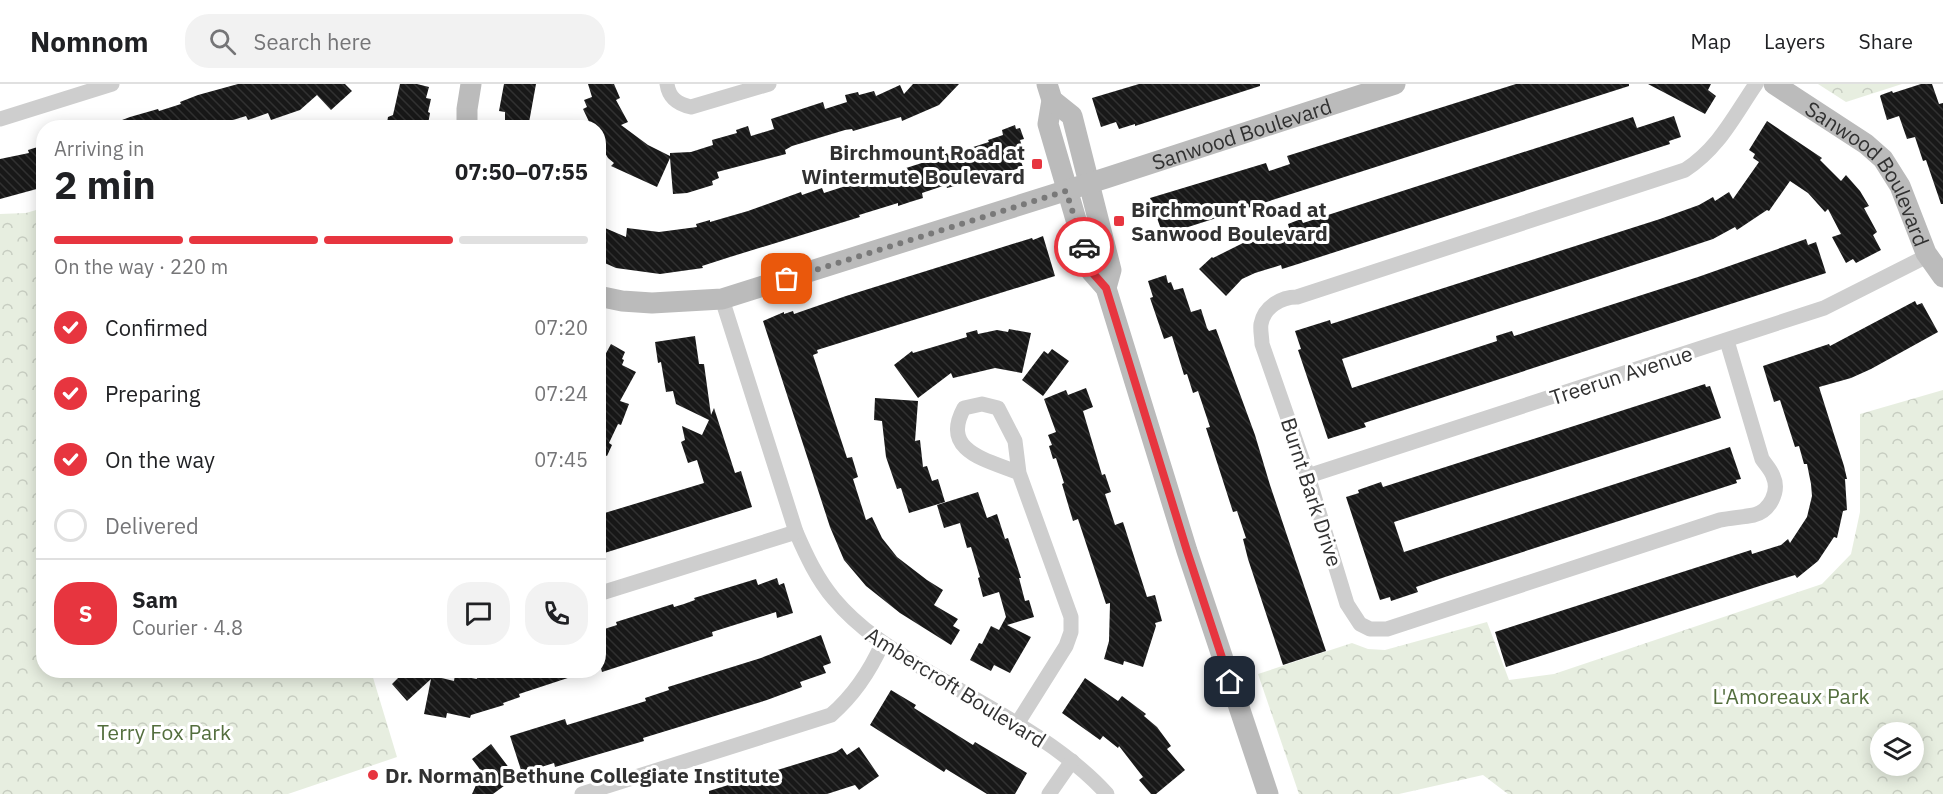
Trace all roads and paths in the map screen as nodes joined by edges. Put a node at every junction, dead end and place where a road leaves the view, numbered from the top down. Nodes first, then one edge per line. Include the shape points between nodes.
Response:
1 (112, 84) edge
2 (471, 84) edge
3 (666, 84) edge
4 (769, 84) edge
5 (1395, 84) edge
6 (1756, 84) edge
7 (1774, 84) edge
8 (1050, 92) edge
9 (0, 119) edge
10 (467, 120) edge
11 (1088, 184) junction
12 (1066, 191) junction
13 (1927, 256) junction
14 (1943, 277) edge
15 (1106, 288) junction
16 (606, 299) edge
17 (722, 299) junction
18 (1727, 341) junction
19 (1019, 473) junction
20 (1308, 476) junction
21 (796, 532) junction
22 (606, 591) edge
23 (882, 644) junction
24 (1017, 724) junction
25 (1072, 761) junction
26 (582, 794) edge
27 (1049, 794) edge
28 (1107, 794) edge
29 (1268, 794) edge

1 - 9 street
2 - 10 street
3 - 4 street via 672,98 690,107
5 - 11 street, Sanwood Boulevard
6 - 20 street, Burnt Bark Drive via 1716,145 1685,170 1273,305 1261,325 1262,344
7 - 13 street, Sanwood Boulevard via 1883,159 1900,186
8 - 11 street via 1072,116
8 - 12 street via 1048,124
11 - 12 street, Sanwood Boulevard
11 - 15 street via 1111,270
12 - 15 street via 1091,271
12 - 17 street, Sanwood Boulevard
13 - 14 street, Sanwood Boulevard
13 - 18 street, Treerun Avenue via 1824,308
15 - 29 street via 1187,551
16 - 17 street, Sanwood Boulevard via 652,303
17 - 21 street, Ambercroft Boulevard
18 - 20 street, Treerun Avenue
18 - 20 street, Burnt Bark Drive via 1762,459 1775,482 1772,500 1754,515 1720,520 1375,630 1360,624 1347,604
19 - 19 street via 1015,441 998,408 982,404 964,408 957,421 957,435 967,451
19 - 24 street via 1071,617 1071,632
21 - 22 street
21 - 23 street, Ambercroft Boulevard via 830,594
23 - 24 street, Ambercroft Boulevard
23 - 26 street via 848,701 831,715
24 - 25 street, Ambercroft Boulevard
25 - 27 street
25 - 28 street, Ambercroft Boulevard

